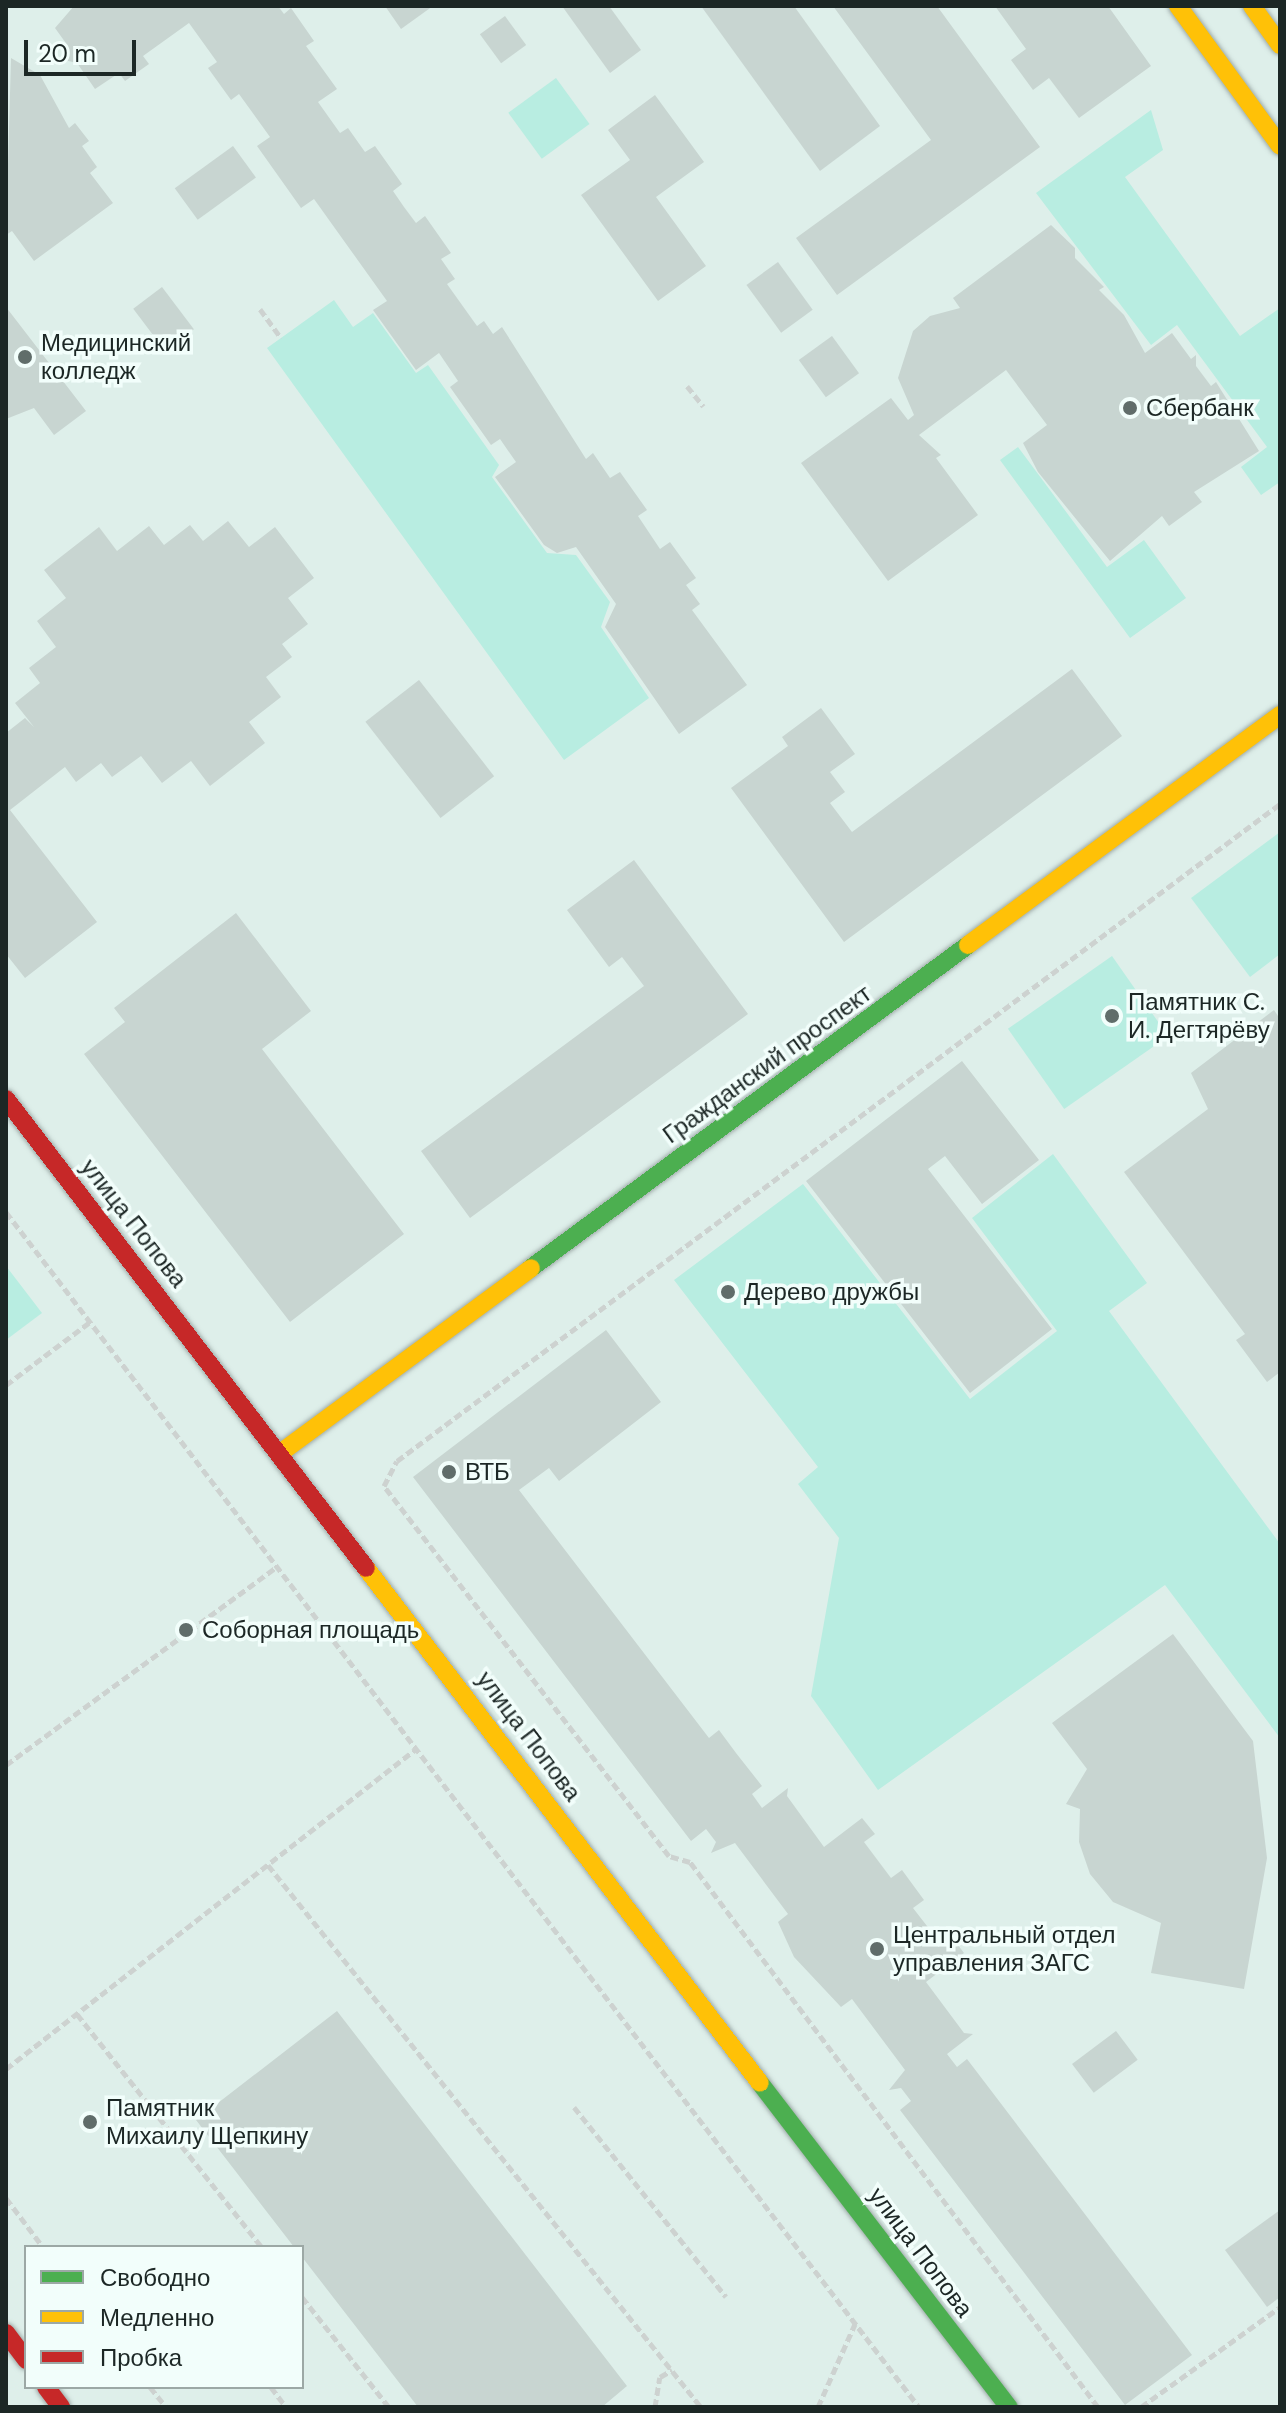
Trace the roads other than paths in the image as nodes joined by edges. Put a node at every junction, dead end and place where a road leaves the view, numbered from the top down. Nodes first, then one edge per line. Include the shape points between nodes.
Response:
1 (1178, 6) edge
2 (1252, 6) edge
3 (1280, 45) edge
4 (1280, 146) edge
5 (1280, 715) edge
6 (6, 1099) edge
7 (283, 1451) junction
8 (6, 2333) edge
9 (24, 2357) edge
10 (48, 2389) edge
11 (61, 2407) edge
12 (1009, 2407) edge

1 - 4 main road
2 - 3 main road
5 - 7 main road, Гражданский проспект
6 - 7 main road, улица Попова
7 - 12 main road, улица Попова
8 - 9 main road
10 - 11 main road

